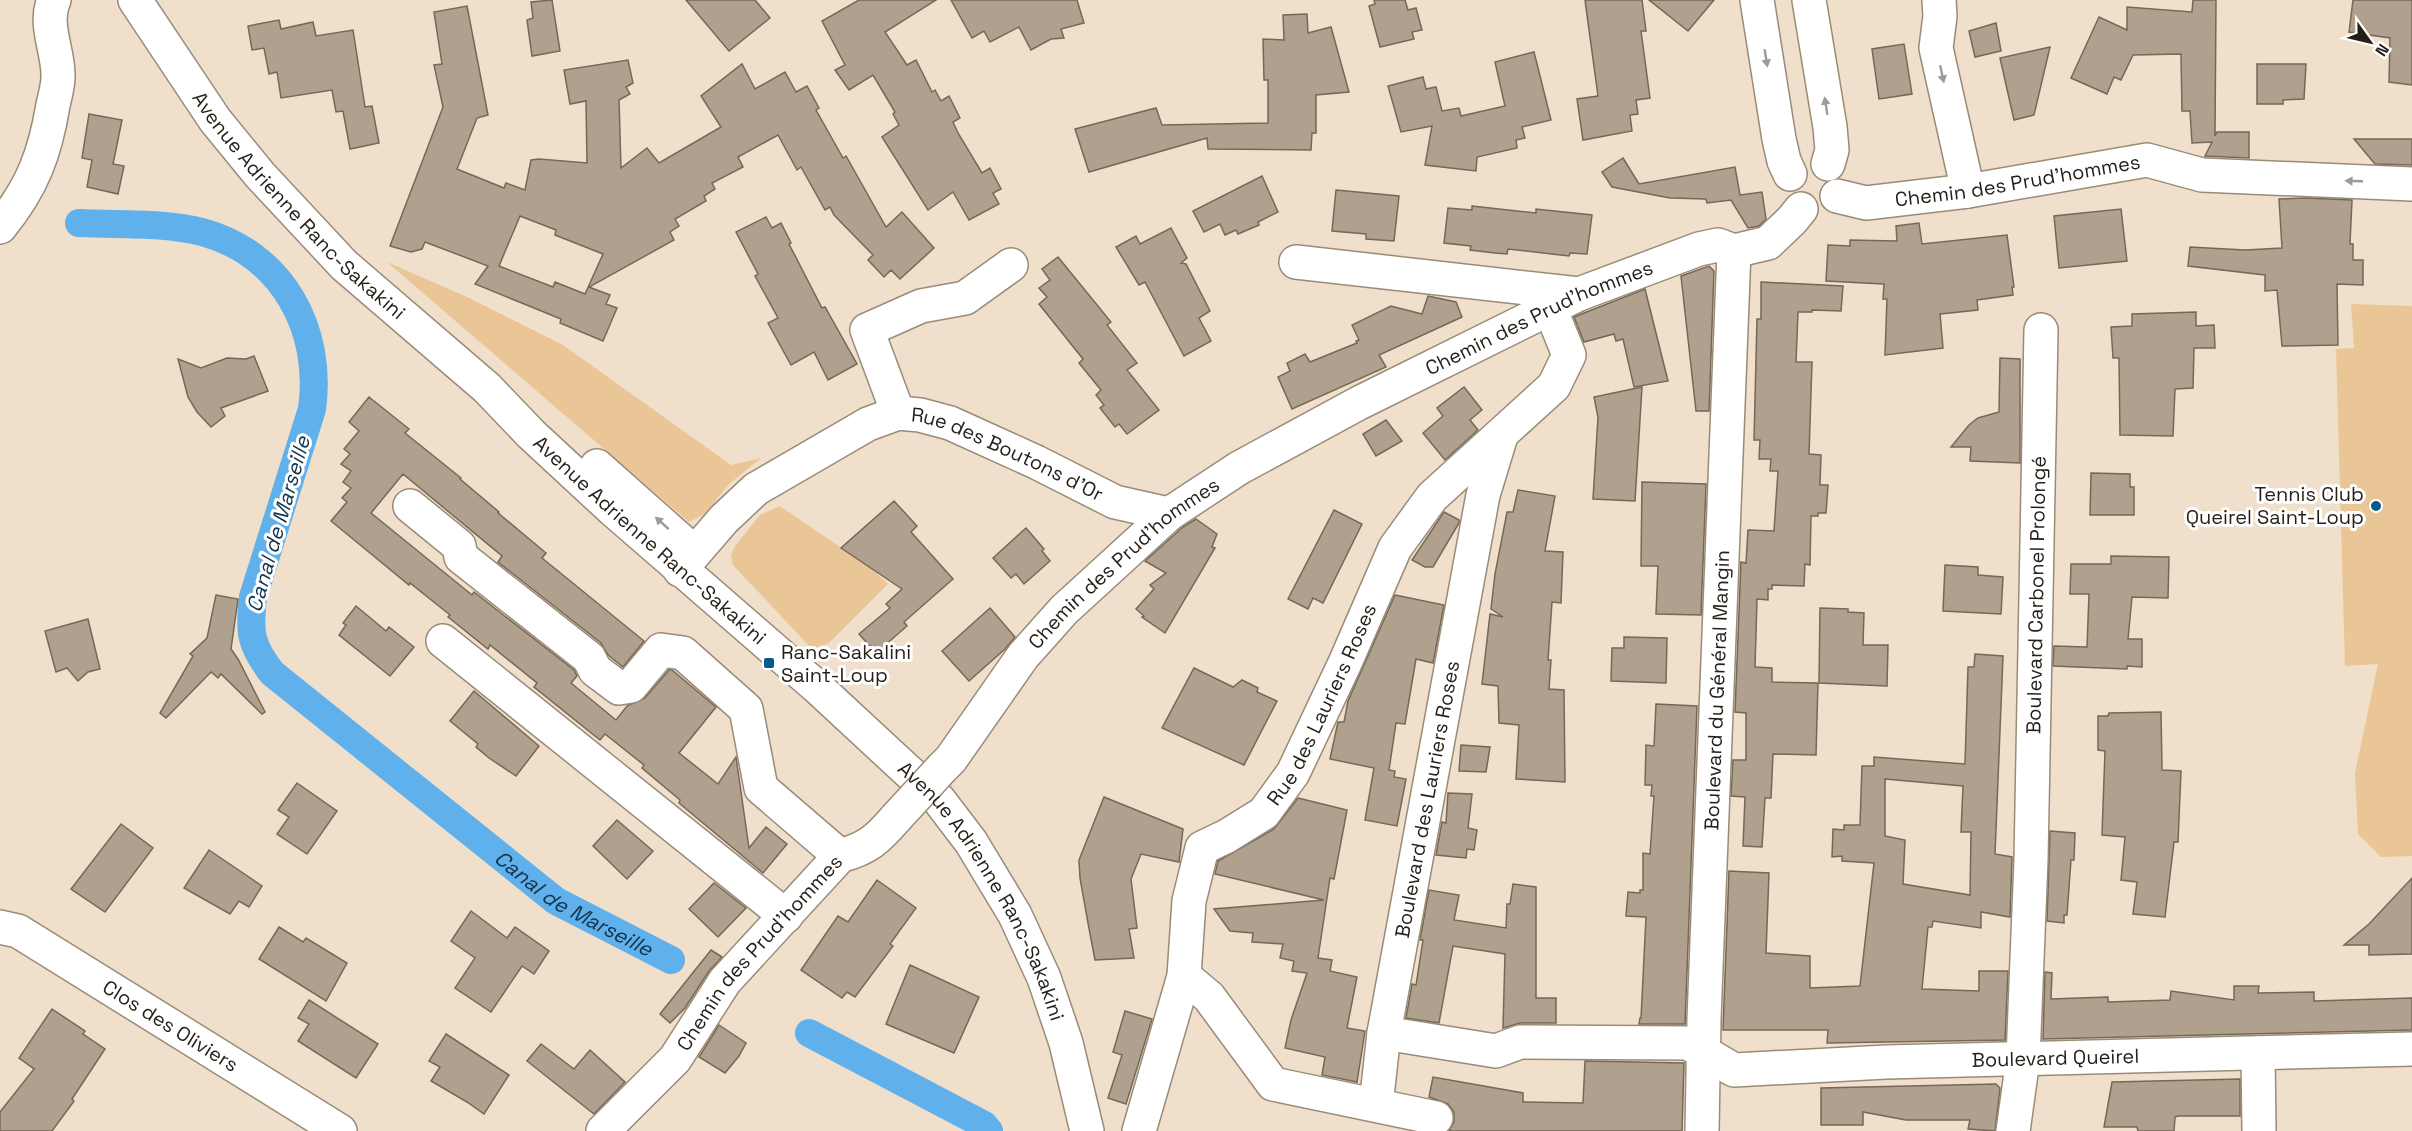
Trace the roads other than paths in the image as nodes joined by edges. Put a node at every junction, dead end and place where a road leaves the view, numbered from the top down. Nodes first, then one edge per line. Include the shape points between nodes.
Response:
1 (135, 0) edge
2 (1757, 0) edge
3 (1809, 0) edge
4 (56, 4) edge
5 (1940, 8) edge
6 (1828, 164) junction
7 (1790, 174) junction
8 (2412, 184) edge
9 (1979, 189) junction
10 (1838, 196) junction
11 (1801, 209) junction
12 (0, 227) edge
13 (1734, 251) junction
14 (1296, 262) dead end
15 (1011, 265) dead end
16 (1579, 294) junction
17 (1550, 308) junction
18 (2041, 330) dead end
19 (898, 413) junction
20 (1501, 434) junction
21 (410, 506) dead end
22 (1169, 514) junction
23 (687, 562) junction
24 (443, 640) dead end
25 (840, 856) junction
26 (786, 916) junction
27 (0, 927) edge
28 (1184, 976) junction
29 (1384, 1033) junction
30 (2412, 1049) edge
31 (2258, 1053) junction
32 (1705, 1054) junction
33 (2023, 1059) junction
34 (1376, 1105) junction
35 (1436, 1119) dead end
36 (340, 1131) edge
37 (603, 1131) edge
38 (1087, 1131) edge
39 (1139, 1131) edge
40 (1702, 1131) edge
41 (2013, 1131) edge
42 (2259, 1131) edge

1 - 23 street, Avenue Adrienne Ranc-Sakakini via 215,120 344,265 487,388 544,420
2 -> 7 street via 1779,139
6 -> 3 street via 1832,150 1830,127
4 - 12 street via 58,78 48,134 36,172
5 - 9 street via 1936,48
6 - 7 street via 1814,160 1801,164
6 - 10 street via 1839,178
7 - 11 street via 1790,197
8 -> 9 street, Chemin des Prud'hommes via 2202,175 2147,160
9 - 10 street, Chemin des Prud'hommes via 1866,203
10 - 11 street via 1826,209
11 - 13 street, Chemin des Prud'hommes via 1768,243
13 - 16 street, Chemin des Prud'hommes via 1718,245 1699,249
13 - 32 street, Boulevard du Général Mangin
14 - 16 street
15 - 19 street via 965,298 921,306 867,330
16 - 17 street, Chemin des Prud'hommes
17 - 20 street, Rue des Lauriers Roses via 1569,355 1554,386
17 - 22 street, Chemin des Prud'hommes via 1259,457
18 - 33 street, Boulevard Carbonel Prolongé via 2031,860
19 - 22 street, Rue des Boutons d'Or via 950,423 1115,502
19 - 23 street, Rue des Boutons d'Or via 868,424 756,489
20 - 28 street, Rue des Lauriers Roses via 1432,497 1395,548 1293,773 1264,813 1202,848 1189,901
20 - 29 street, Boulevard des Lauriers Roses via 1482,495
21 - 25 street via 459,546 461,557 589,658 595,670 619,688 630,686 661,650 682,653 746,709 761,788
22 - 25 street, Chemin des Prud'hommes, bridge via 1064,610 1023,656 951,759 873,843
23 - 38 street, Avenue Adrienne Ranc-Sakakini via 939,800 971,842 1015,915 1044,978 1066,1042
24 - 26 street
25 - 26 street, Chemin des Prud'hommes
26 - 37 street, Chemin des Prud'hommes via 725,981 675,1059
27 - 36 street, Clos des Oliviers via 18,931
28 - 34 street via 1209,997 1273,1084
28 - 39 street, Rue des Lauriers Roses
29 - 32 street, Boulevard Queirel via 1496,1051 1520,1042 1666,1042 1688,1043
29 - 34 street, Boulevard des Lauriers Roses
30 - 31 street, Boulevard Queirel
31 - 33 street, Boulevard Queirel
31 - 42 street
32 - 33 street, Boulevard Queirel via 1734,1070
32 - 40 street, Boulevard du Général Mangin
33 - 41 street, Boulevard Carbonel Prolongé
34 - 35 street

